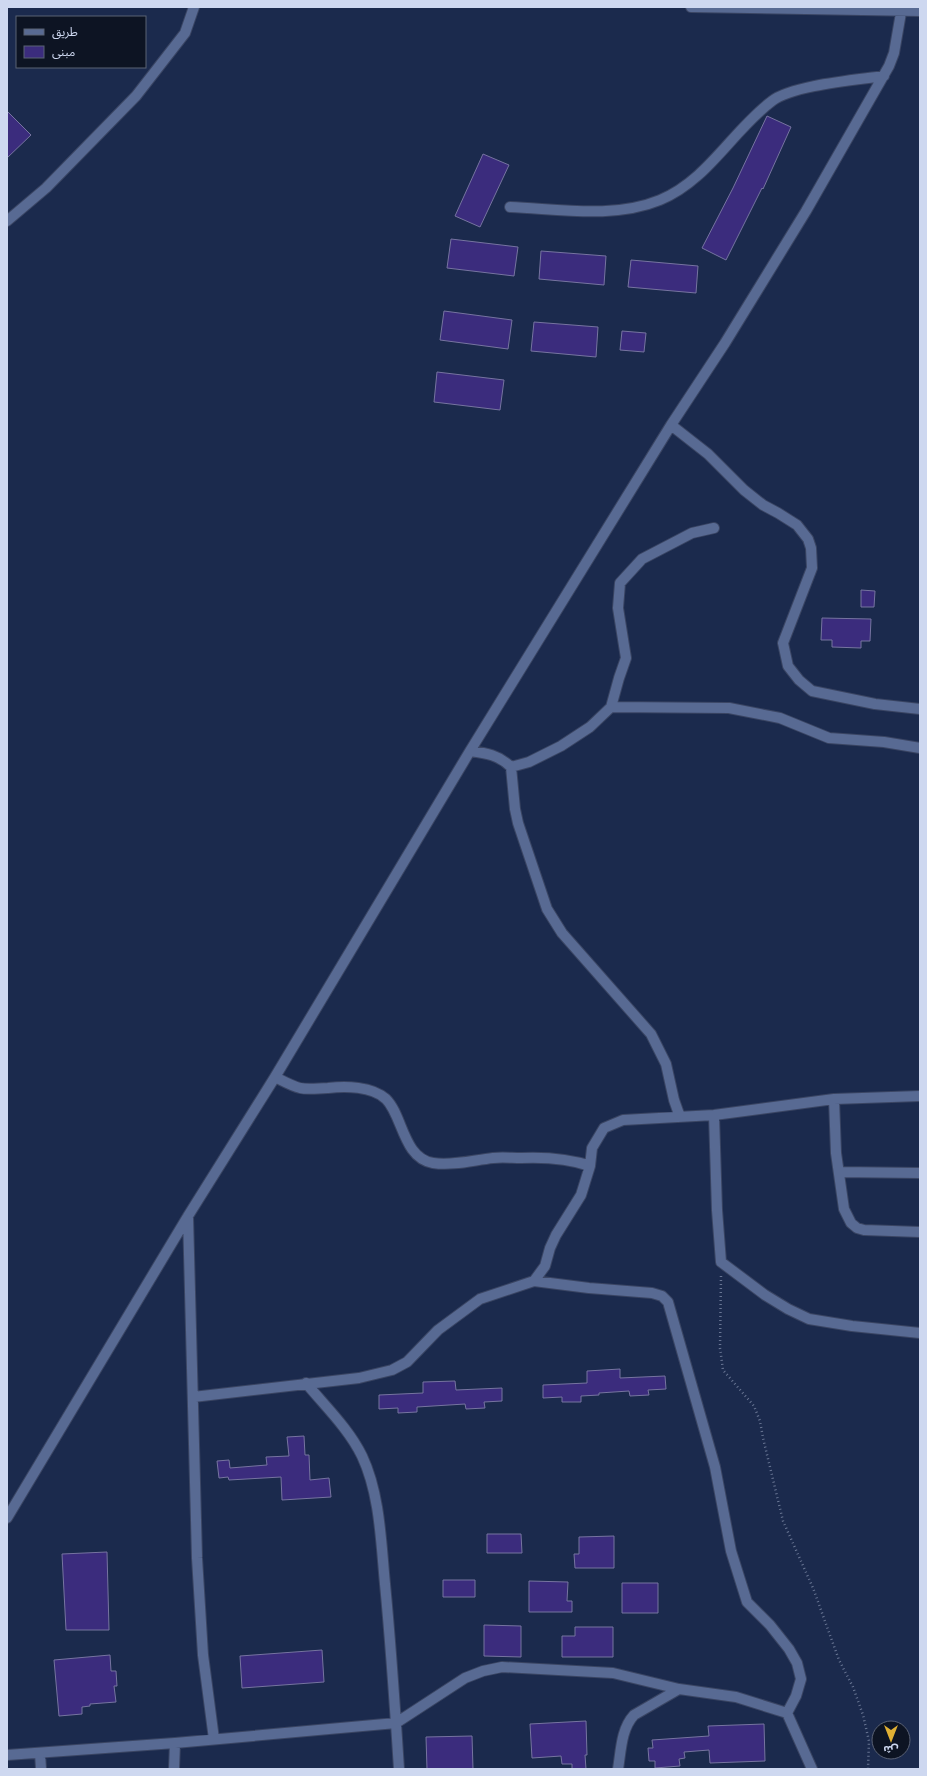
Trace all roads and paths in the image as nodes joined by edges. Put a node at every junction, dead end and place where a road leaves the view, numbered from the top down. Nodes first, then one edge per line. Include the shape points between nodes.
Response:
1 (194, 7) edge
2 (692, 7) edge
3 (902, 9) edge
4 (920, 12) edge
5 (884, 76) junction
6 (510, 207) dead end
7 (7, 221) edge
8 (671, 425) junction
9 (714, 528) dead end
10 (611, 707) junction
11 (920, 709) edge
12 (920, 748) edge
13 (470, 751) junction
14 (511, 766) junction
15 (275, 1077) junction
16 (920, 1096) edge
17 (834, 1099) junction
18 (714, 1115) junction
19 (680, 1117) junction
20 (590, 1166) junction
21 (839, 1172) junction
22 (920, 1172) edge
23 (188, 1216) junction
24 (920, 1232) edge
25 (721, 1262) junction
26 (534, 1281) junction
27 (920, 1333) edge
28 (306, 1383) junction
29 (193, 1397) junction
30 (7, 1518) edge
31 (679, 1689) junction
32 (786, 1713) junction
33 (396, 1723) junction
34 (214, 1739) junction
35 (175, 1743) junction
36 (40, 1753) junction
37 (7, 1755) edge
38 (41, 1769) edge
39 (174, 1769) edge
40 (399, 1769) edge
41 (618, 1769) edge
42 (812, 1769) edge
43 (868, 1769) edge

1 - 7 street via 185,33 136,96 52,182
2 - 3 street
3 - 4 street
3 - 5 street via 894,53
5 - 6 street via 799,90 773,100 696,178 680,191 659,201 632,209 599,212
5 - 8 street via 806,211
8 - 11 street via 708,454 744,490 763,505 797,525 808,539 812,568 783,643 788,666 799,680 812,691 874,704
8 - 13 street
9 - 10 street via 692,533 642,559 620,583 618,608 626,658
10 - 12 street via 729,708 780,718 829,738 884,742
10 - 14 street via 590,727 562,746 529,762
13 - 14 street via 503,759
13 - 15 street
14 - 19 street via 518,823 547,909 562,933 651,1034 666,1064
15 - 20 street via 300,1088 363,1088 377,1093 386,1100 404,1136 418,1156 425,1161 462,1163 495,1158 548,1157
15 - 23 street
16 - 17 street
17 - 18 street
17 - 21 street
18 - 19 street
18 - 25 street
19 - 20 street via 623,1120 604,1128 592,1148
20 - 26 street via 581,1195 556,1235 545,1266
21 - 22 street
21 - 24 street via 844,1209 847,1218 857,1228
23 - 29 street
23 - 30 street
25 - 27 street via 765,1295 809,1319
25 - 43 path via 720,1358 723,1370 754,1406 760,1421 783,1521 813,1588 839,1660 853,1687 863,1715 869,1740
26 - 28 street via 480,1299 438,1330 407,1362 392,1370 359,1378
26 - 32 street via 652,1293 662,1296 668,1302 715,1467 731,1551 747,1602 770,1625 797,1663 801,1679 796,1696
28 - 29 street
28 - 33 street via 344,1428 362,1456 372,1486 380,1531
29 - 34 street via 197,1558 203,1654
31 - 32 street via 736,1697
31 - 33 street via 613,1673 502,1667 465,1678
31 - 41 street via 634,1715 629,1721 623,1736
32 - 42 street
33 - 34 street
33 - 40 street
34 - 35 street
35 - 36 street
35 - 39 street
36 - 37 street
36 - 38 street

